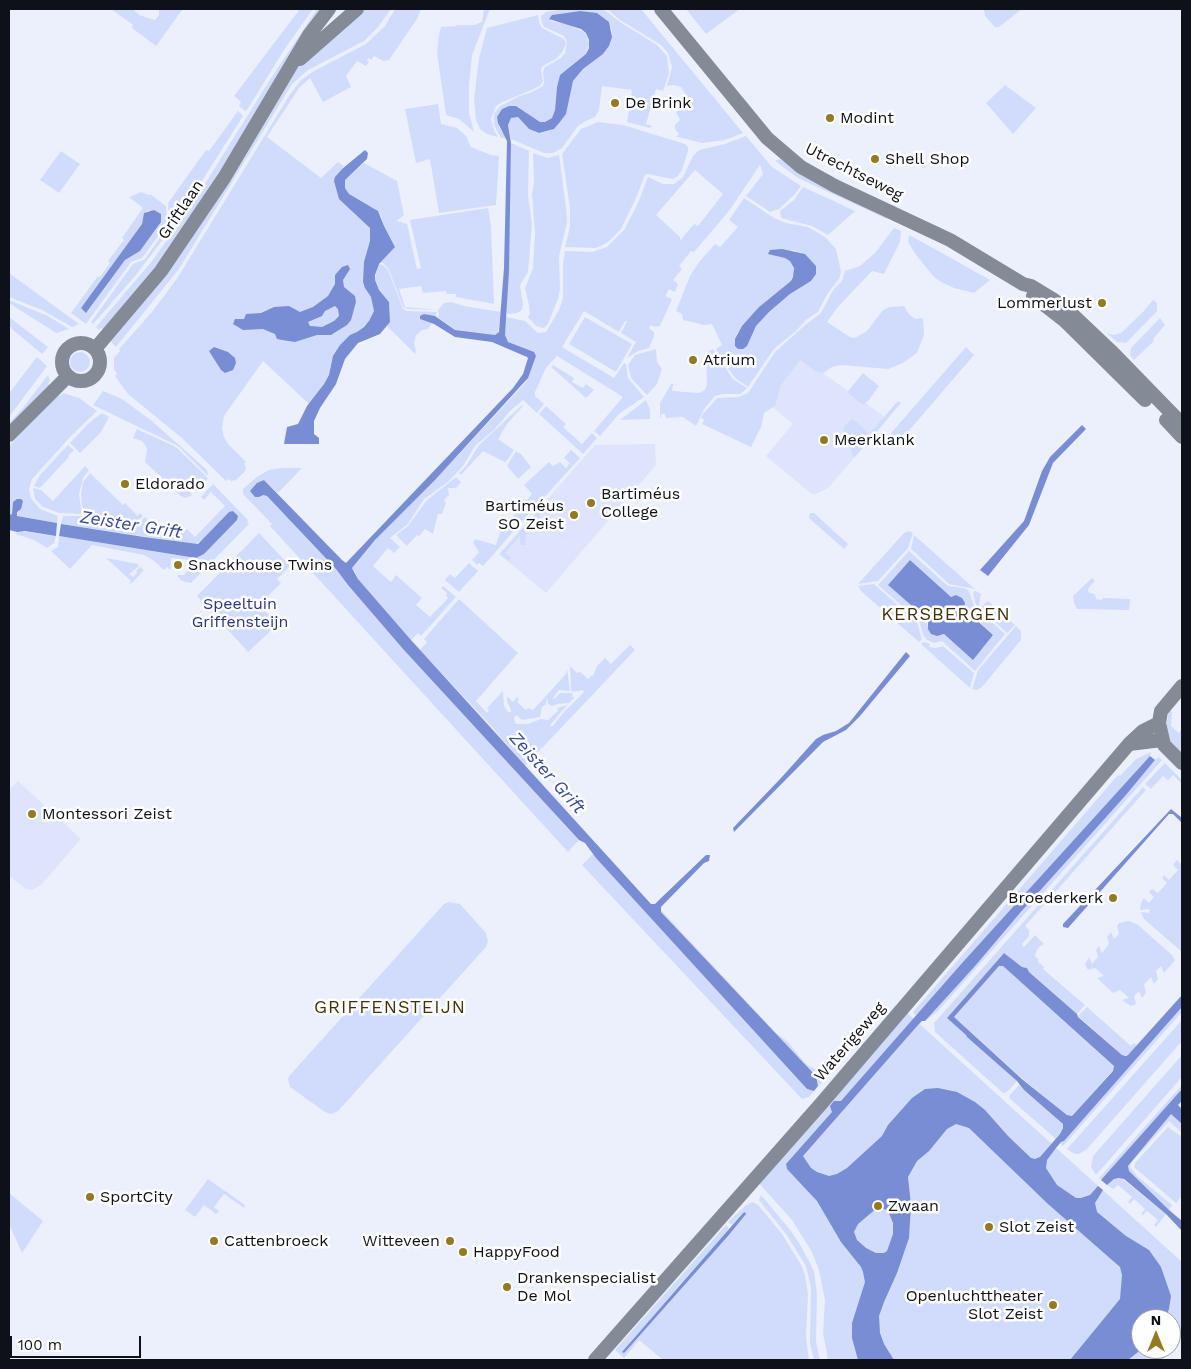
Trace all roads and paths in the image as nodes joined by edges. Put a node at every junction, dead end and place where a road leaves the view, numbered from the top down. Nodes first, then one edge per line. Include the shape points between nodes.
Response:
1 (329, 9) edge
2 (357, 9) edge
3 (661, 9) edge
4 (282, 81) junction
5 (1023, 284) junction
6 (95, 349) junction
7 (68, 376) junction
8 (1182, 424) edge
9 (9, 435) edge
10 (1182, 436) edge
11 (1182, 686) edge
12 (1159, 723) junction
13 (1162, 740) junction
14 (1128, 744) junction
15 (1182, 763) edge
16 (595, 1360) edge

1 - 4 street, Griftlaan via 309,35
2 - 4 street, Griftlaan via 300,58
3 - 5 street, Utrechtseweg via 767,138 801,167 834,186 950,240
4 - 6 street, Griftlaan via 224,178 161,271
5 - 8 street, Utrechtseweg via 1072,314
5 - 10 street, Utrechtseweg
6 - 7 street via 100,359 96,374 79,382
6 - 7 street via 80,343 69,347 61,362
7 - 9 street
11 - 12 street via 1161,711
12 - 13 street
12 - 14 street, Waterigeweg
13 - 14 street
13 - 15 street via 1168,751
14 - 16 street, Waterigeweg via 820,1105

